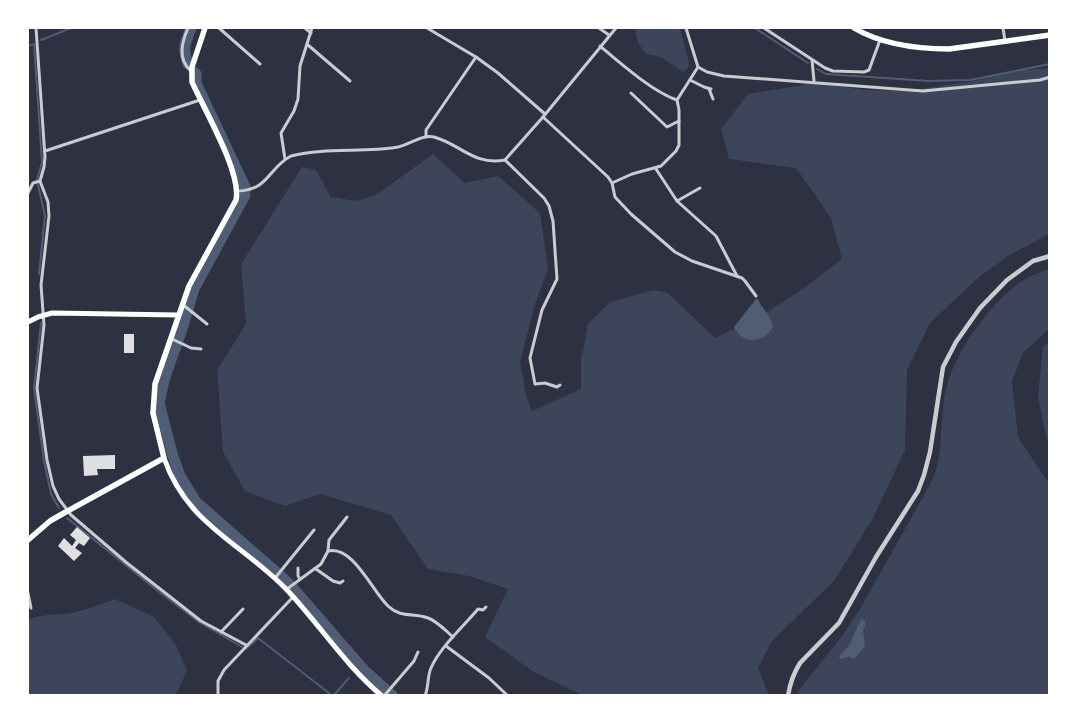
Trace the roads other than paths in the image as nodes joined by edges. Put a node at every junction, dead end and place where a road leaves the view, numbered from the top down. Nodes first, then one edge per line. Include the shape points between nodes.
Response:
1 (36, 28) edge
2 (188, 28) edge
3 (206, 28) edge
4 (219, 28) edge
5 (305, 28) edge
6 (312, 28) edge
7 (427, 28) edge
8 (599, 28) edge
9 (616, 28) edge
10 (686, 28) edge
11 (764, 28) edge
12 (854, 28) edge
13 (1003, 28) edge
14 (311, 33) junction
15 (609, 35) junction
16 (1050, 35) edge
17 (880, 40) junction
18 (1005, 41) junction
19 (308, 44) junction
20 (600, 46) junction
21 (476, 57) junction
22 (812, 60) junction
23 (260, 64) dead end
24 (698, 67) junction
25 (191, 72) junction
26 (1050, 77) edge
27 (690, 80) junction
28 (350, 81) dead end
29 (814, 82) junction
30 (632, 93) dead end
31 (713, 99) dead end
32 (200, 100) junction
33 (677, 100) junction
34 (544, 116) junction
35 (679, 121) junction
36 (426, 137) junction
37 (45, 151) junction
38 (286, 159) junction
39 (505, 160) junction
40 (656, 168) junction
41 (38, 181) junction
42 (612, 183) junction
43 (700, 188) dead end
44 (238, 191) junction
45 (28, 193) edge
46 (677, 201) junction
47 (1050, 256) edge
48 (737, 276) junction
49 (756, 296) dead end
50 (186, 307) junction
51 (44, 315) junction
52 (178, 315) junction
53 (28, 322) edge
54 (207, 324) dead end
55 (170, 338) junction
56 (201, 348) dead end
57 (560, 385) dead end
58 (164, 458) junction
59 (67, 511) junction
60 (347, 517) dead end
61 (314, 530) dead end
62 (28, 540) edge
63 (328, 551) junction
64 (298, 568) dead end
65 (316, 569) junction
66 (275, 578) junction
67 (300, 580) junction
68 (343, 581) dead end
69 (287, 590) junction
70 (28, 594) edge
71 (293, 597) junction
72 (486, 607) dead end
73 (31, 608) dead end
74 (244, 609) dead end
75 (221, 632) junction
76 (453, 637) junction
77 (246, 646) junction
78 (446, 646) junction
79 (418, 652) dead end
80 (385, 694) edge
81 (218, 696) edge
82 (426, 696) edge
83 (508, 696) edge
84 (788, 696) edge

1 - 37 street
2 - 25 street via 181,51
3 - 25 main road
4 - 23 street
5 - 14 street
6 - 14 street
7 - 21 street
8 - 15 street
9 - 15 street
10 - 24 street
11 - 22 street
12 - 17 main road
13 - 18 street
14 - 19 street
15 - 20 street
16 - 18 main road
17 - 18 main road via 933,49
17 - 22 street via 869,70 864,72 833,70
19 - 28 street
19 - 38 street via 300,66 298,99 281,133
20 - 33 street via 629,71
20 - 34 street
21 - 34 street via 516,87
21 - 36 street via 426,130
22 - 29 street
24 - 27 street
24 - 29 street via 724,76
25 - 32 main road
26 - 29 street via 924,91
27 - 31 street via 710,89
27 - 33 street
30 - 35 street via 667,127
32 - 37 street
32 - 44 main road via 233,170
33 - 35 street
34 - 39 street
34 - 42 street
35 - 40 street via 679,145
36 - 38 street via 395,147 298,154
36 - 39 street via 433,136 481,159
37 - 41 street via 44,167
38 - 44 street via 257,188
39 - 57 street via 544,198 552,214 557,279 542,310 530,360 535,384
40 - 42 street
40 - 46 street
41 - 45 street via 33,182
41 - 51 street via 49,207 41,285
42 - 48 street via 615,197 675,252
43 - 46 street
44 - 50 main road via 188,286
46 - 48 street via 716,236
47 - 84 street via 1033,261 1007,280 980,308 956,342 943,367 930,452 918,491 876,556 839,623 795,670
48 - 49 street via 746,281
50 - 52 main road
50 - 54 street
51 - 52 main road
51 - 53 main road
51 - 59 street via 37,378 38,403 50,474
52 - 55 main road
55 - 56 street via 191,348
55 - 58 main road via 153,401
58 - 59 main road
58 - 66 main road via 169,474 192,508
59 - 62 main road
59 - 75 street via 153,584 201,621
60 - 63 street via 329,540
61 - 66 street
63 - 65 street
63 - 76 street via 334,549 347,555 381,598 397,612 405,616 430,618
64 - 67 street
65 - 67 street
65 - 68 street via 333,581
66 - 69 main road
67 - 69 street
69 - 71 main road
70 - 73 street
71 - 77 street
71 - 80 main road via 353,668
72 - 76 street via 478,610
74 - 75 street
75 - 77 street
76 - 78 street
77 - 81 street via 221,675
78 - 82 street via 430,672
78 - 83 street
79 - 80 street

